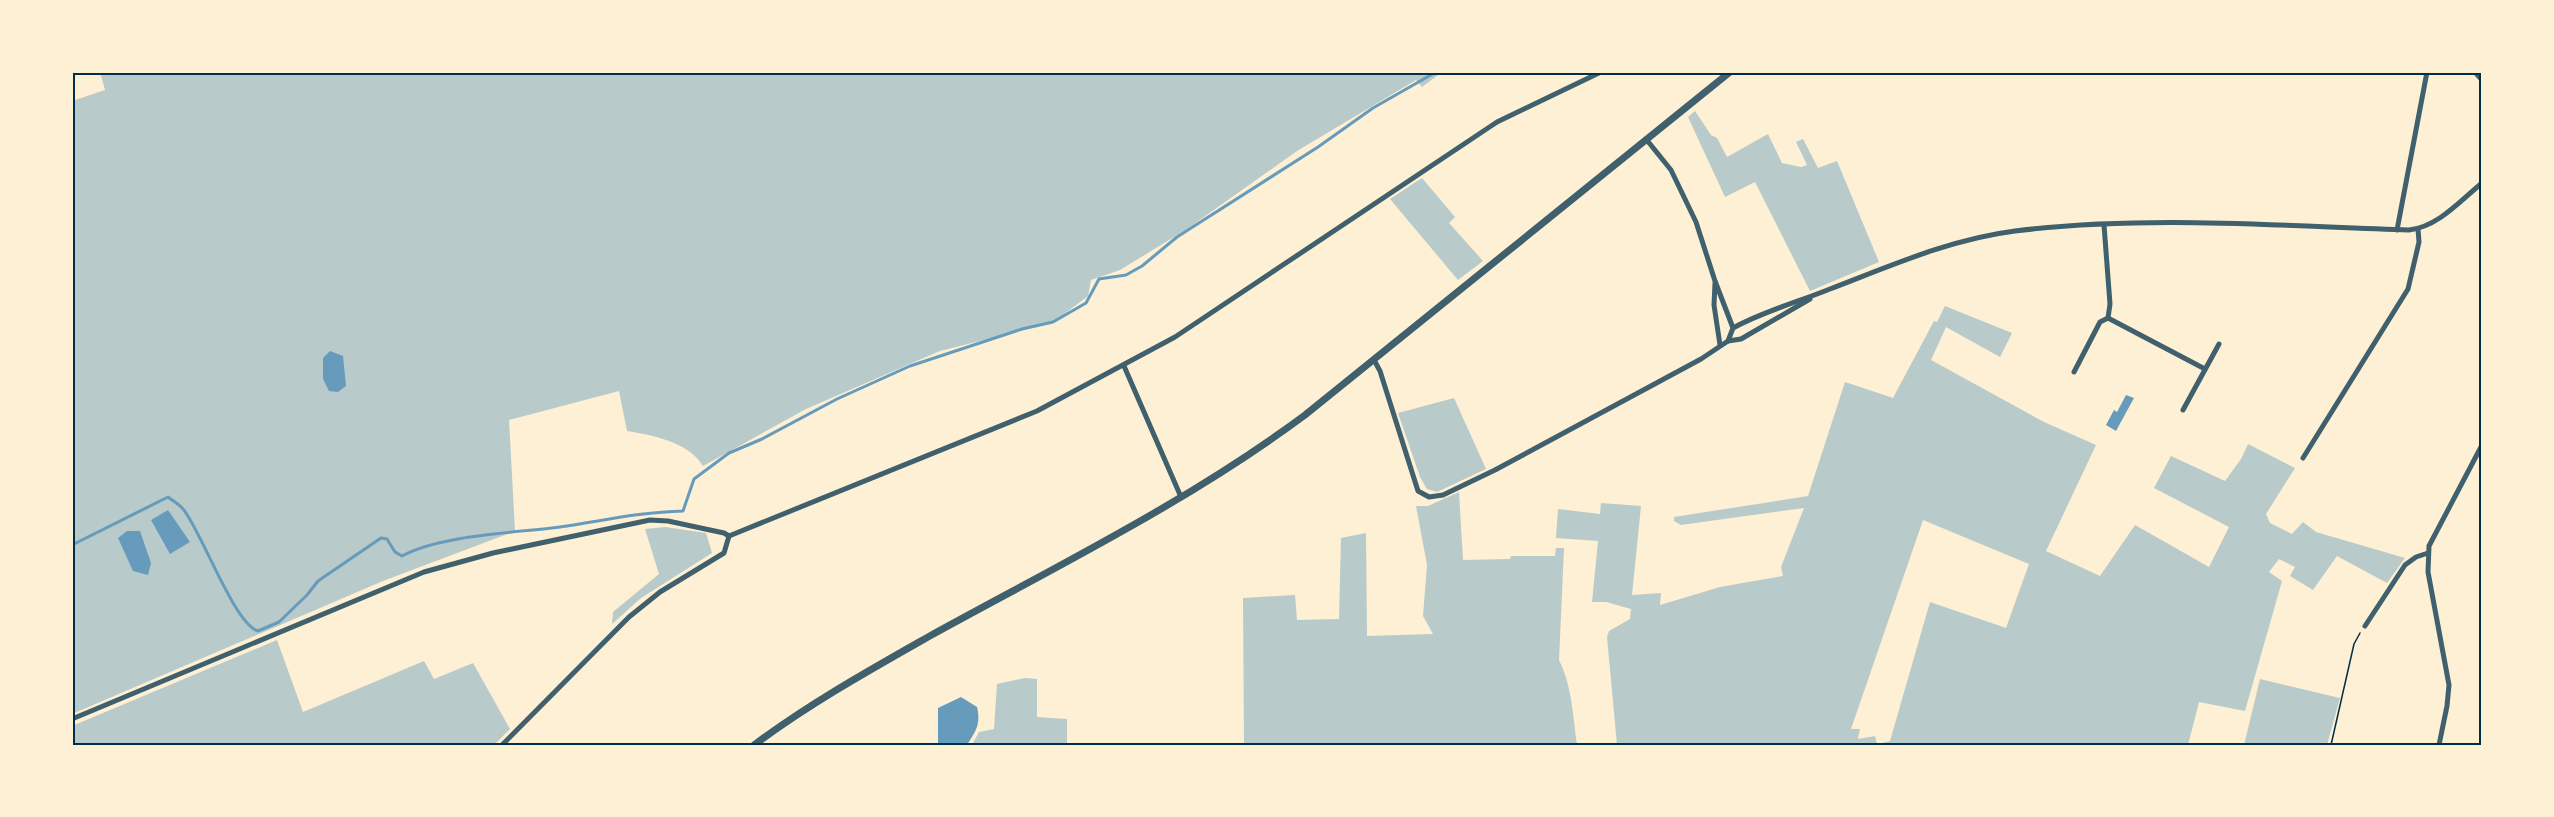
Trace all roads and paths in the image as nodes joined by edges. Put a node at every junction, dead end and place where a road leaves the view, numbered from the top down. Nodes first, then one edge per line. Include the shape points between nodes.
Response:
1 (1602, 72) edge
2 (2427, 72) edge
3 (2475, 72) edge
4 (1725, 73) edge
5 (2482, 80) edge
6 (1646, 139) junction
7 (2482, 183) edge
8 (2104, 225) junction
9 (2418, 229) junction
10 (2397, 230) junction
11 (1715, 281) junction
12 (1816, 295) junction
13 (2108, 318) junction
14 (1734, 328) junction
15 (1728, 342) junction
16 (2219, 344) dead end
17 (1720, 345) junction
18 (1374, 360) junction
19 (1124, 366) junction
20 (2205, 369) junction
21 (2074, 372) dead end
22 (2182, 410) dead end
23 (2482, 445) edge
24 (2303, 458) dead end
25 (1181, 496) junction
26 (729, 536) junction
27 (2427, 554) junction
28 (2365, 626) joint
29 (72, 719) edge
30 (502, 745) edge
31 (754, 745) edge
32 (2331, 745) edge
33 (2439, 745) edge

1 - 19 street via 1497,122 1184,331
2 - 10 street
3 - 5 street
4 - 6 street
6 - 11 street via 1671,170 1683,194
6 - 18 street
7 - 9 street via 2440,218
8 - 10 street via 2175,223
8 - 12 street via 2014,231 1982,238 1925,252
8 - 13 street
9 - 10 street
9 - 24 street via 2420,242 2408,289
11 - 14 street
11 - 17 street
12 - 14 street
12 - 15 street via 1741,339
13 - 20 street
13 - 21 street via 2100,322
14 - 15 street
15 - 17 street
16 - 20 street
17 - 18 street via 1495,470 1443,495 1429,497 1418,491
18 - 25 street via 1266,444
19 - 25 street
19 - 26 street via 1037,411
20 - 22 street
23 - 27 street
25 - 31 street via 830,693
26 - 29 street via 650,520 454,562 397,582
26 - 30 street via 724,553 660,592 629,617
27 - 28 street via 2405,565
27 - 33 street via 2448,669 2447,706
28 - 32 path via 2354,644

